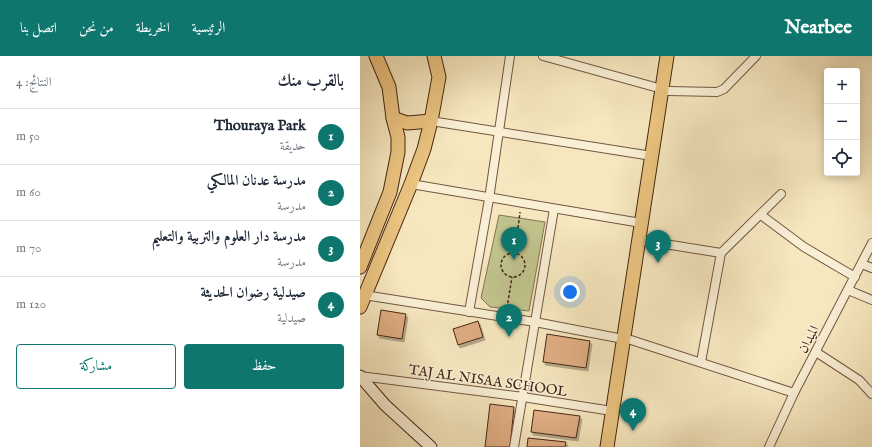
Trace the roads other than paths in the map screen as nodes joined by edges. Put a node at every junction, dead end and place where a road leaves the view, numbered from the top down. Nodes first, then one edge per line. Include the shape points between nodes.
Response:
1 (376, 56) edge
2 (434, 56) edge
3 (442, 56) edge
4 (510, 56) edge
5 (543, 56) edge
6 (667, 56) edge
7 (674, 56) edge
8 (756, 56) edge
9 (439, 77) junction
10 (665, 90) junction
11 (393, 118) junction
12 (431, 121) junction
13 (498, 131) junction
14 (652, 156) junction
15 (411, 184) junction
16 (781, 194) dead end
17 (489, 198) junction
18 (554, 209) junction
19 (761, 215) junction
20 (641, 223) junction
21 (646, 241) junction
22 (872, 243) edge
23 (721, 253) junction
24 (862, 264) junction
25 (360, 267) edge
26 (872, 268) edge
27 (855, 277) junction
28 (848, 290) junction
29 (872, 300) edge
30 (362, 301) edge
31 (469, 312) junction
32 (535, 322) junction
33 (627, 340) junction
34 (816, 352) junction
35 (701, 362) junction
36 (360, 376) edge
37 (794, 393) junction
38 (872, 394) edge
39 (523, 397) junction
40 (612, 411) junction
41 (431, 447) edge
42 (514, 447) edge
43 (607, 447) edge
44 (614, 447) edge
45 (769, 447) edge

1 - 11 main road via 389,87
2 - 9 main road
3 - 9 main road
4 - 13 street
5 - 10 street
6 - 10 main road
7 - 10 main road
8 - 10 street via 724,89 717,92
9 - 12 main road
10 - 14 main road
10 - 21 main road
11 - 12 main road via 407,123
11 - 25 main road via 398,137 395,170 390,192
12 - 13 street
12 - 15 main road
13 - 14 street
13 - 17 street
14 - 20 main road
15 - 17 street
15 - 30 main road
16 - 19 street
17 - 18 street
17 - 31 street
18 - 20 street
18 - 32 street
19 - 23 street
19 - 27 street via 804,247
20 - 33 main road
21 - 23 street
21 - 33 main road
22 - 24 street, الميدان
23 - 35 street
24 - 26 street
24 - 27 street, الميدان
27 - 28 street, الميدان
28 - 29 street
28 - 34 street, الميدان
30 - 31 street
31 - 32 street
32 - 33 street
32 - 39 street
33 - 35 street
33 - 40 main road
33 - 44 main road
34 - 37 street, الميدان
34 - 38 street via 859,380
35 - 37 street
36 - 39 street, TAJ AL NISAA SCHOOL
36 - 41 street via 385,405
37 - 45 street, الميدان
39 - 40 street, TAJ AL NISAA SCHOOL
39 - 42 street
40 - 43 main road

